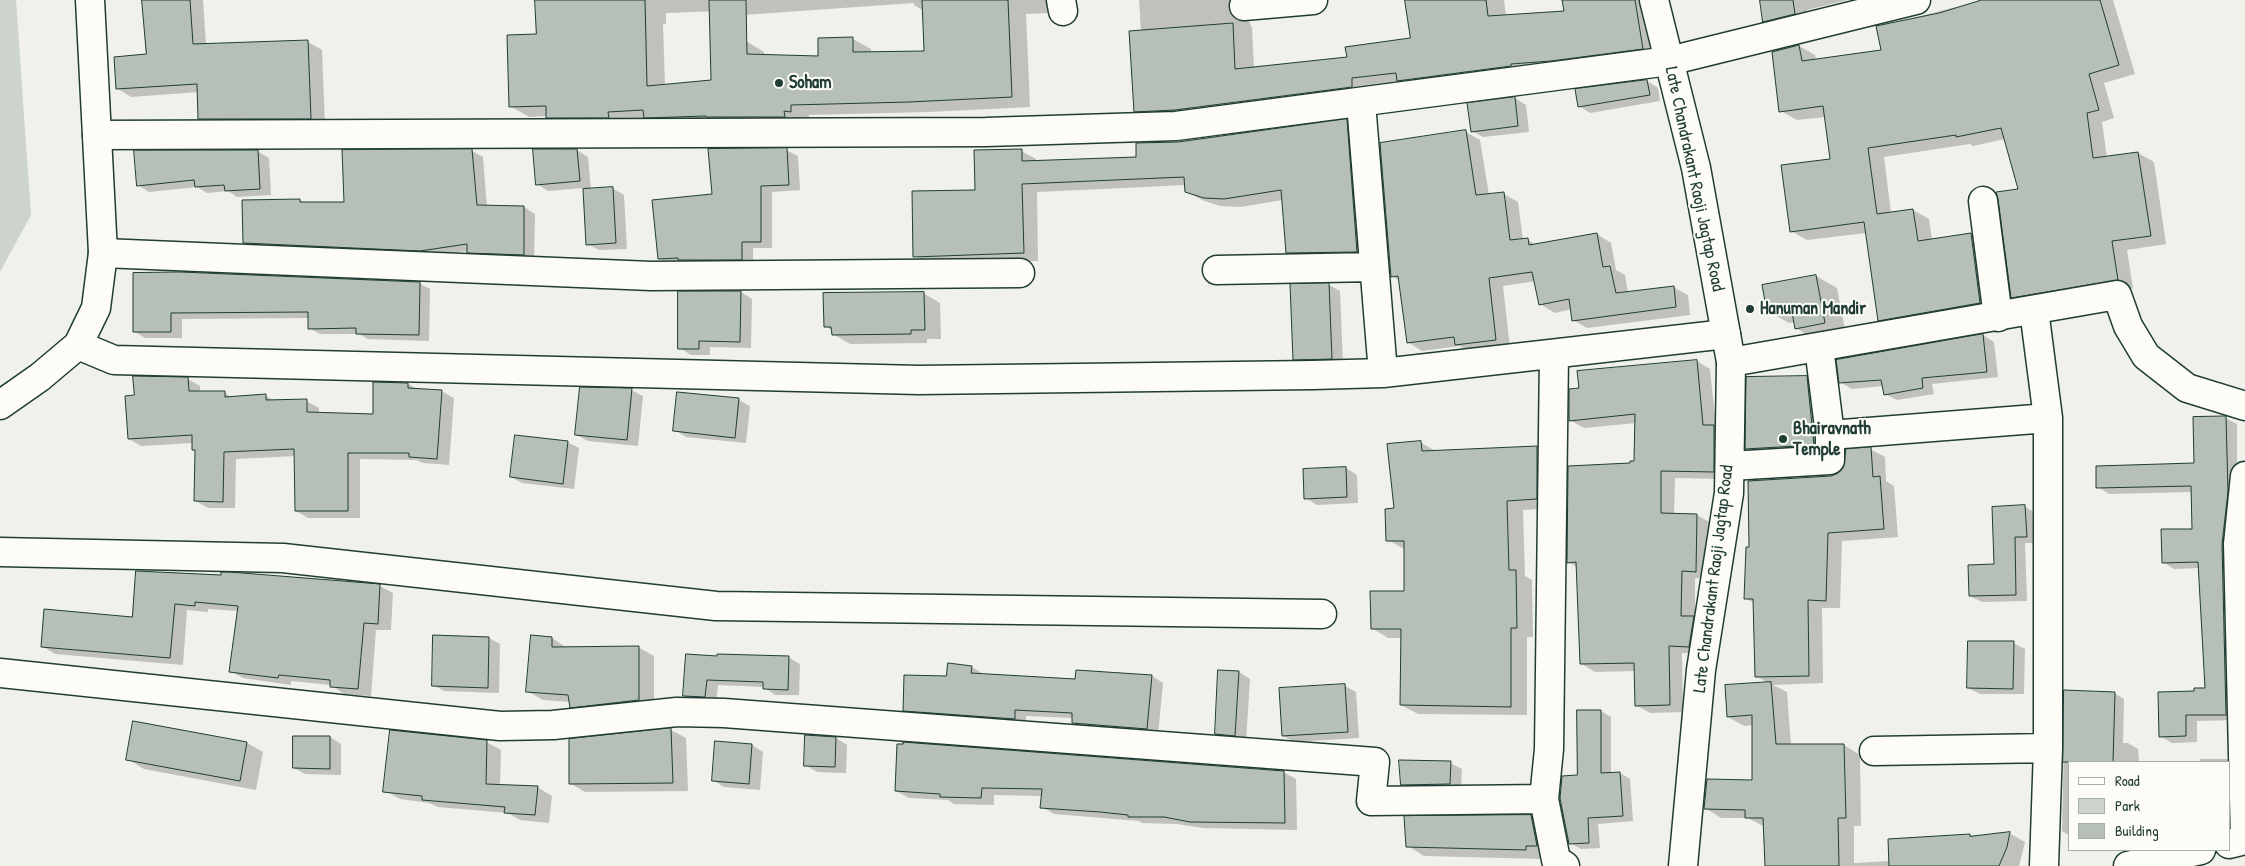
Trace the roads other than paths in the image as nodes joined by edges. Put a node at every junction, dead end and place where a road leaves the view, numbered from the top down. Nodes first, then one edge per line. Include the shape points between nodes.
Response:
1 (90, 0) edge
2 (1313, 0) edge
3 (1654, 0) edge
4 (1916, 0) edge
5 (1874, 5) edge
6 (1244, 6) dead end
7 (1669, 61) junction
8 (1361, 103) junction
9 (97, 135) junction
10 (1982, 201) dead end
11 (103, 254) junction
12 (1374, 267) junction
13 (1217, 270) dead end
14 (1020, 273) dead end
15 (2034, 310) junction
16 (1998, 317) junction
17 (1726, 334) junction
18 (78, 345) junction
19 (1818, 347) junction
20 (1554, 355) junction
21 (1731, 362) junction
22 (1383, 373) junction
23 (0, 405) edge
24 (2245, 406) edge
25 (2048, 418) junction
26 (1830, 435) junction
27 (1730, 466) junction
28 (2245, 476) edge
29 (0, 552) edge
30 (1322, 614) dead end
31 (0, 673) edge
32 (2048, 748) junction
33 (1874, 751) dead end
34 (1544, 799) junction
35 (2245, 840) edge
36 (2230, 844) edge
37 (2196, 851) edge
38 (1564, 866) edge
39 (1683, 866) edge
40 (2044, 866) edge
41 (2128, 866) edge

1 - 9 street
2 - 6 street
3 - 7 street, Late Chandrakant Raoji Jagtap Road
4 - 5 street
5 - 7 street
7 - 8 street
7 - 17 street, Late Chandrakant Raoji Jagtap Road via 1696,168
8 - 9 street via 1176,126 986,132
8 - 12 street
9 - 11 street
10 - 16 street
11 - 14 street via 651,276
11 - 18 street via 96,308
12 - 13 street
12 - 22 street
15 - 16 street
15 - 24 street via 2117,295 2128,326 2146,356 2187,388
15 - 25 street
16 - 19 street
17 - 20 street
17 - 21 street, Late Chandrakant Raoji Jagtap Road
18 - 22 street via 114,360 889,379
18 - 23 street
19 - 21 street
19 - 26 street
20 - 22 street
20 - 34 street via 1549,749
21 - 27 street, Late Chandrakant Raoji Jagtap Road
25 - 26 street
25 - 32 street
26 - 27 street via 1830,460
27 - 39 street, Late Chandrakant Raoji Jagtap Road via 1729,493 1701,670
28 - 35 street via 2238,544
29 - 30 street via 283,558 716,606
31 - 34 street via 500,726 553,725 678,712 724,713 1375,762 1370,801
32 - 33 street
32 - 40 street
34 - 38 street via 1556,860
35 - 36 street
37 - 41 street

